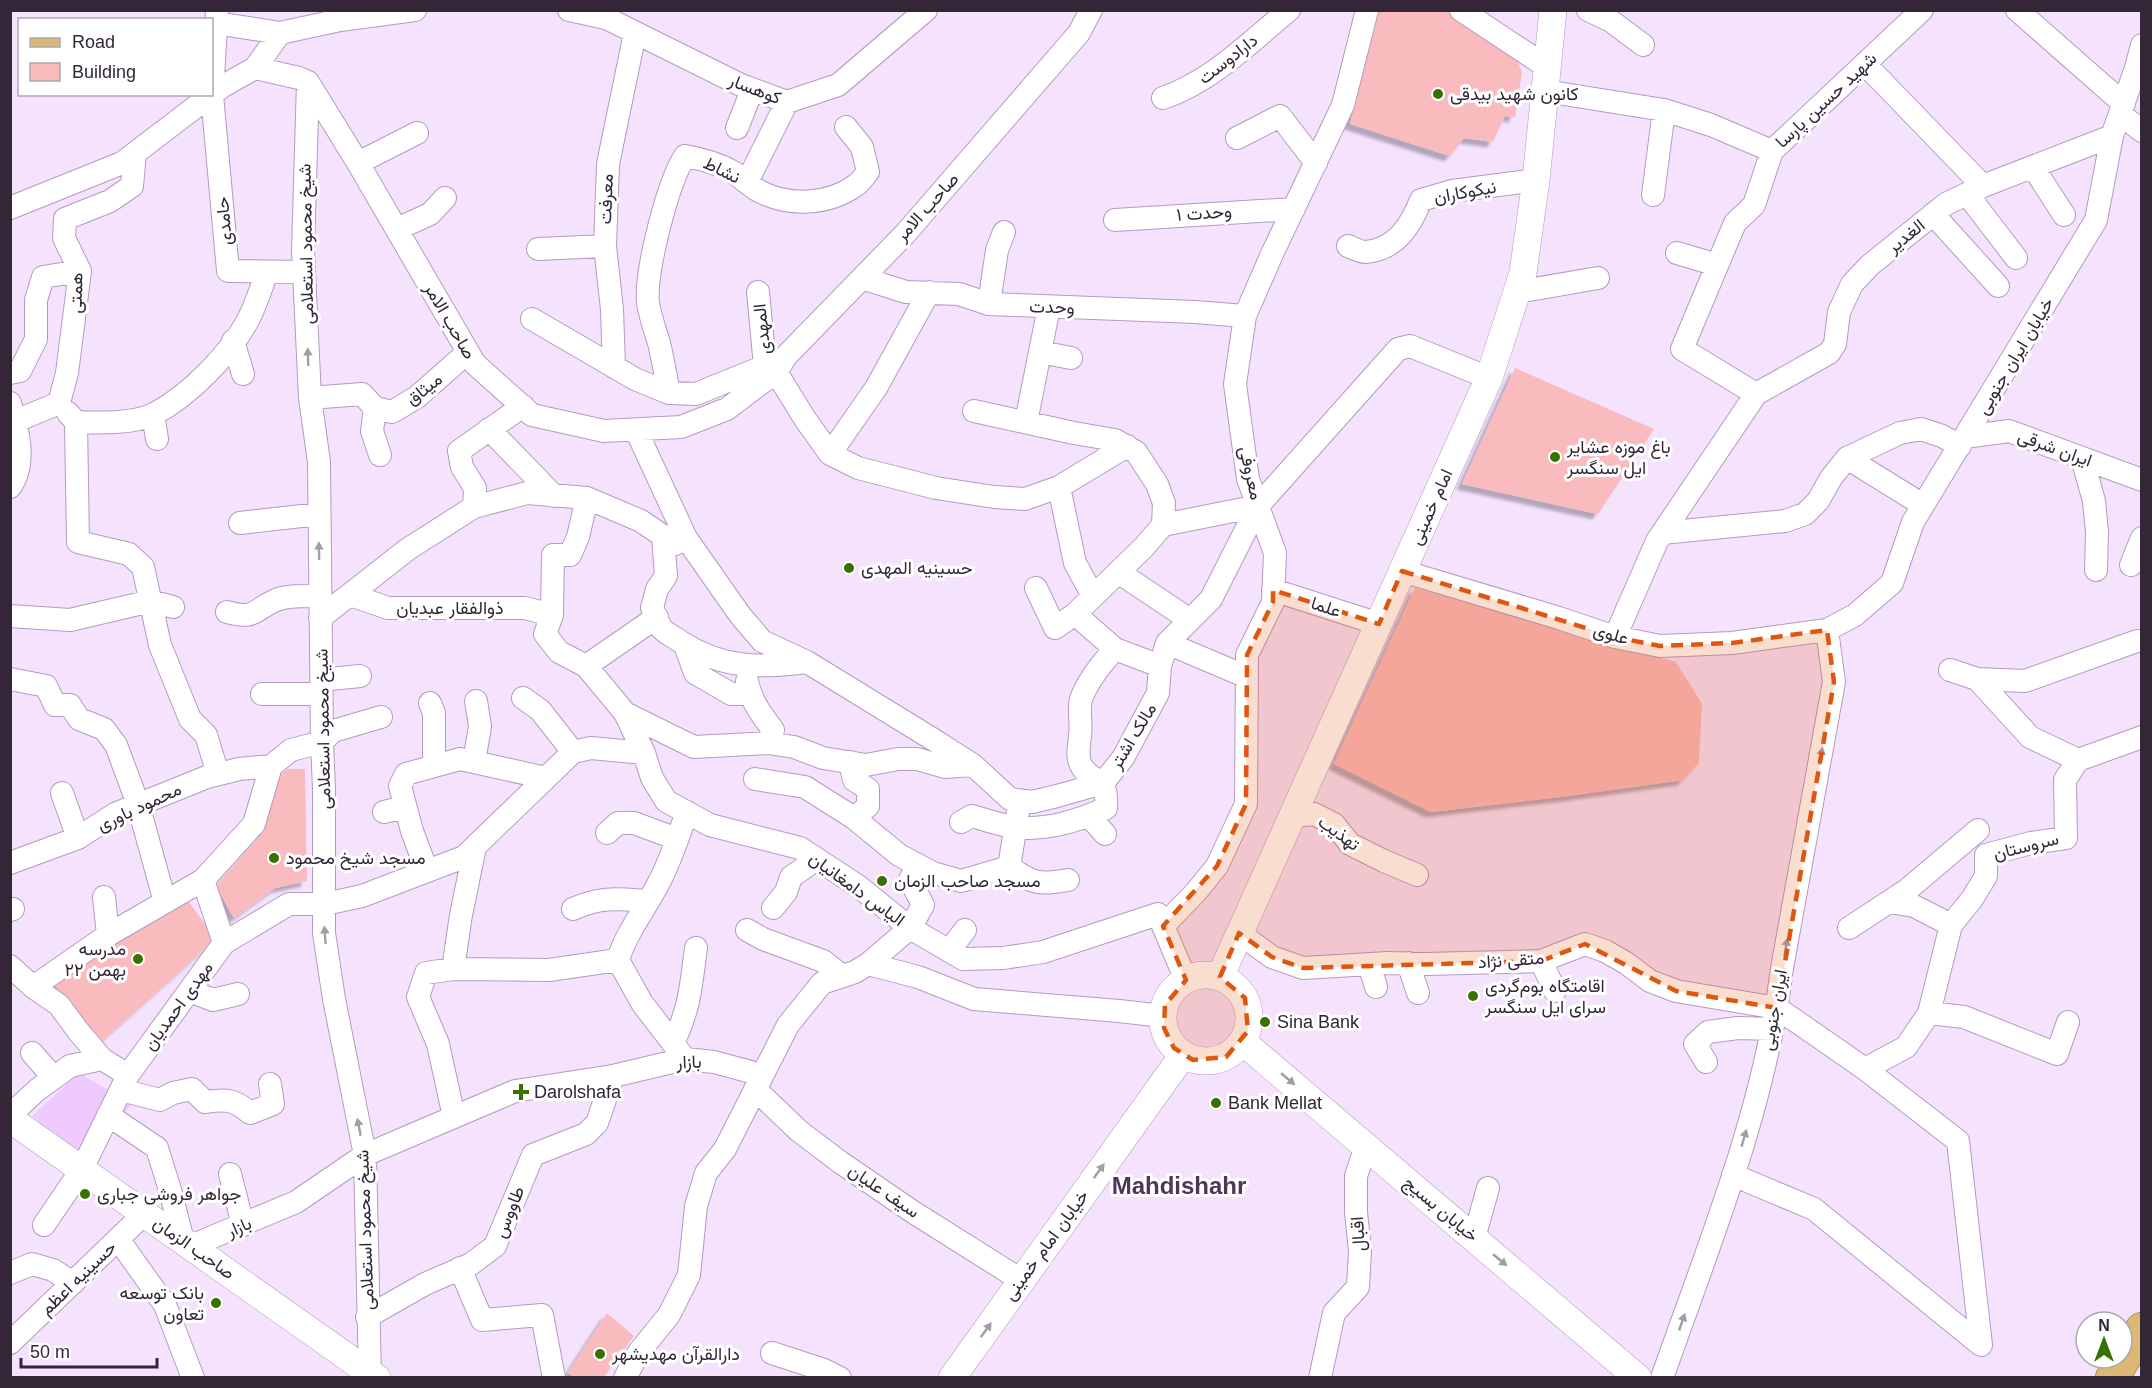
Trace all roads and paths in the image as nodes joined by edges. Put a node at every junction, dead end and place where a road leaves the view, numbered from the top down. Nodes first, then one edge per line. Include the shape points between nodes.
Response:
1 (416, 10) edge
2 (569, 10) edge
3 (926, 10) edge
4 (1091, 10) edge
5 (1288, 10) edge
6 (1367, 10) edge
7 (1461, 10) edge
8 (1553, 10) edge
9 (1588, 10) edge
10 (1922, 10) edge
11 (2030, 14) edge
12 (216, 17) edge
13 (325, 17) edge
14 (280, 33) junction
15 (634, 33) junction
16 (1643, 45) dead end
17 (2142, 45) edge
18 (1864, 64) junction
19 (255, 68) junction
20 (213, 76) edge
21 (1546, 79) junction
22 (308, 82) junction
23 (752, 90) junction
24 (213, 94) edge
25 (211, 96) edge
26 (212, 96) edge
27 (1163, 98) dead end
28 (787, 102) junction
29 (2122, 109) junction
30 (1664, 110) junction
31 (846, 127) dead end
32 (737, 128) dead end
33 (2142, 131) edge
34 (417, 133) dead end
35 (2112, 136) junction
36 (1237, 138) dead end
37 (1772, 151) junction
38 (135, 153) junction
39 (358, 163) junction
40 (1316, 163) junction
41 (2033, 167) junction
42 (1536, 180) junction
43 (747, 182) junction
44 (1975, 190) junction
45 (1653, 195) dead end
46 (445, 198) dead end
47 (10, 208) edge
48 (1294, 209) junction
49 (1934, 214) junction
50 (2064, 215) dead end
51 (1115, 220) dead end
52 (397, 229) junction
53 (1004, 232) dead end
54 (605, 246) junction
55 (1348, 246) dead end
56 (538, 249) dead end
57 (1677, 254) dead end
58 (2016, 258) dead end
59 (1717, 265) junction
60 (80, 271) junction
61 (267, 272) junction
62 (304, 272) junction
63 (862, 278) junction
64 (1598, 278) dead end
65 (1998, 286) dead end
66 (758, 291) dead end
67 (929, 292) junction
68 (1517, 292) junction
69 (989, 304) junction
70 (1049, 307) junction
71 (612, 309) junction
72 (651, 313) junction
73 (1245, 316) junction
74 (532, 319) dead end
75 (233, 341) junction
76 (468, 352) junction
77 (1040, 352) junction
78 (1071, 358) dead end
79 (615, 367) junction
80 (771, 369) junction
81 (10, 373) edge
82 (243, 374) dead end
83 (1489, 378) junction
84 (669, 393) junction
85 (1756, 394) junction
86 (310, 398) junction
87 (59, 403) junction
88 (523, 406) junction
89 (375, 408) junction
90 (974, 411) dead end
91 (13, 412) edge
92 (153, 415) junction
93 (76, 422) junction
94 (1026, 422) junction
95 (489, 429) junction
96 (636, 430) junction
97 (157, 439) dead end
98 (1963, 442) junction
99 (1127, 446) junction
100 (380, 454) dead end
101 (830, 454) junction
102 (1847, 458) junction
103 (2082, 458) junction
104 (2142, 480) edge
105 (10, 487) edge
106 (1059, 487) junction
107 (554, 496) junction
108 (587, 498) junction
109 (1923, 505) junction
110 (1258, 506) junction
111 (474, 507) junction
112 (319, 514) junction
113 (240, 523) dead end
114 (1163, 525) junction
115 (1662, 533) junction
116 (663, 536) junction
117 (686, 538) junction
118 (2142, 538) edge
119 (2131, 565) dead end
120 (2096, 570) dead end
121 (1402, 571) junction
122 (1118, 572) junction
123 (1036, 588) dead end
124 (1273, 590) junction
125 (350, 595) junction
126 (1093, 596) junction
127 (151, 601) junction
128 (173, 607) dead end
129 (320, 607) junction
130 (227, 612) dead end
131 (1075, 614) junction
132 (552, 615) junction
133 (10, 616) edge
134 (657, 617) junction
135 (1190, 620) junction
136 (1378, 624) junction
137 (1827, 630) junction
138 (1615, 637) junction
139 (2137, 641) dead end
140 (1167, 643) junction
141 (686, 645) junction
142 (1115, 649) junction
143 (807, 662) junction
144 (586, 666) junction
145 (744, 666) junction
146 (1161, 666) junction
147 (1950, 670) dead end
148 (360, 676) dead end
149 (1247, 677) junction
150 (10, 679) edge
151 (1977, 679) junction
152 (321, 687) junction
153 (262, 694) dead end
154 (749, 694) junction
155 (524, 699) dead end
156 (476, 701) dead end
157 (430, 703) dead end
158 (625, 713) junction
159 (381, 717) dead end
160 (2142, 737) edge
161 (322, 742) junction
162 (768, 743) junction
163 (880, 745) dead end
164 (573, 752) junction
165 (644, 753) junction
166 (898, 759) junction
167 (2078, 760) junction
168 (474, 762) junction
169 (850, 762) junction
170 (973, 765) junction
171 (271, 766) junction
172 (434, 766) junction
173 (218, 774) junction
174 (546, 778) junction
175 (755, 779) dead end
176 (1103, 783) junction
177 (62, 793) dead end
178 (1019, 800) junction
179 (138, 804) junction
180 (687, 812) junction
181 (1089, 816) junction
182 (1292, 816) junction
183 (854, 818) junction
184 (961, 822) dead end
185 (1015, 827) junction
186 (1978, 830) dead end
187 (607, 833) dead end
188 (1105, 834) dead end
189 (78, 837) junction
190 (677, 839) junction
191 (475, 847) junction
192 (817, 859) junction
193 (10, 862) edge
194 (917, 865) junction
195 (1009, 867) junction
196 (427, 871) junction
197 (1417, 875) dead end
198 (203, 880) junction
199 (1068, 880) dead end
200 (104, 897) dead end
201 (648, 901) junction
202 (165, 902) junction
203 (1889, 902) junction
204 (326, 904) junction
205 (774, 908) dead end
206 (573, 909) dead end
207 (1161, 920) junction
208 (1951, 924) junction
209 (910, 928) junction
210 (1849, 928) dead end
211 (747, 930) dead end
212 (964, 930) dead end
213 (1239, 933) junction
214 (108, 935) junction
215 (224, 943) junction
216 (696, 948) dead end
217 (949, 951) junction
218 (618, 960) junction
219 (1541, 961) junction
220 (1408, 963) junction
221 (867, 964) junction
222 (1369, 964) junction
223 (10, 966) edge
224 (453, 969) junction
225 (842, 976) junction
226 (1220, 977) junction
227 (1186, 980) junction
228 (33, 987) junction
229 (1376, 987) dead end
230 (190, 990) junction
231 (1555, 991) dead end
232 (1419, 993) dead end
233 (238, 994) dead end
234 (1929, 1013) junction
235 (1163, 1016) junction
236 (1775, 1018) junction
237 (2068, 1022) dead end
238 (1243, 1042) junction
239 (679, 1051) junction
240 (32, 1053) dead end
241 (1183, 1055) junction
242 (102, 1059) junction
243 (1706, 1062) dead end
244 (1865, 1069) junction
245 (614, 1076) junction
246 (54, 1078) junction
247 (125, 1082) junction
248 (759, 1082) junction
249 (270, 1084) dead end
250 (108, 1115) junction
251 (10, 1117) edge
252 (454, 1117) junction
253 (1366, 1146) junction
254 (365, 1155) junction
255 (82, 1169) junction
256 (230, 1174) dead end
257 (1733, 1175) junction
258 (1488, 1188) dead end
259 (145, 1214) junction
260 (44, 1225) dead end
261 (243, 1225) junction
262 (1474, 1238) junction
263 (118, 1239) junction
264 (187, 1243) junction
265 (460, 1268) junction
266 (10, 1273) edge
267 (1021, 1280) junction
268 (73, 1282) junction
269 (367, 1317) junction
270 (2142, 1329) edge
271 (10, 1343) edge
272 (772, 1353) dead end
273 (373, 1376) edge
274 (193, 1377) edge
275 (554, 1377) edge
276 (625, 1377) edge
277 (840, 1377) edge
278 (952, 1377) edge
279 (1320, 1377) edge
280 (1638, 1377) edge
281 (1662, 1377) edge
282 (2112, 1377) edge

1 - 13 street
2 - 15 street, کوهسار via 606,18
3 - 28 street, کوهسار via 838,85
4 - 63 street, صاحب الامر via 1079,33 1034,86
5 - 27 street, دارادوست via 1209,77
6 - 40 street, معروفی via 1343,105
7 - 21 street
8 - 21 street, امام خمینی
9 - 16 street via 1611,21
10 - 18 street, شهید حسین پارسا
11 - 29 street
12 - 14 street
12 - 20 street
13 - 14 street
14 - 19 street
15 - 23 street, کوهسار
15 - 54 street, معرفت via 608,164
17 - 29 street, خیابان ایران جنوبی
18 - 37 street, شهید حسین پارسا
18 - 44 street
19 - 22 street
19 - 24 street
21 - 30 street, شهید حسین پارسا
21 - 42 street, امام خمینی
22 - 39 street, صاحب الامر
22 - 62 street, شیخ محمود استعلامی
23 - 28 street, کوهسار
23 - 32 street
25 - 38 street
26 - 61 street, حامدی via 228,271
28 - 43 street
29 - 33 street
29 - 35 street, خیابان ایران جنوبی
30 - 37 street, شهید حسین پارسا
30 - 45 street
31 - 43 street, نشاط via 862,147 868,172 857,185 808,203 781,199
34 - 39 street
35 - 41 street, الغدیر
35 - 98 street, خیابان ایران جنوبی via 2097,220
36 - 40 street via 1280,116
37 - 59 street via 1754,205 1735,223
38 - 47 street via 122,164
38 - 60 street, همتی via 132,186 110,201 66,219 64,238
39 - 52 street, صاحب الامر
40 - 48 street, معروفی
41 - 44 street, الغدیر
41 - 50 street
42 - 55 street, نیکوکاران via 1452,191 1421,200 1402,236 1382,248 1363,253
42 - 68 street, امام خمینی
43 - 72 street, نشاط via 710,161 686,156 678,167 664,210 651,270
44 - 49 street, الغدیر
44 - 58 street
46 - 52 street via 430,214
48 - 51 street, وحدت ۱
48 - 73 street, معروفی
49 - 65 street
49 - 85 street, الغدیر via 1852,284 1839,312 1835,344 1828,353
52 - 76 street, صاحب الامر
53 - 69 street via 993,269
54 - 56 street
54 - 71 street, معرفت
57 - 59 street
59 - 85 street via 1682,349
60 - 81 street via 43,277 36,300 36,339 20,371
60 - 87 street, همتی via 68,373
61 - 62 street, حامدی
61 - 75 street via 248,320
86 -> 62 street, شیخ محمود استعلامی
63 - 67 street, وحدت via 906,292
63 - 80 street, صاحب الامر
64 - 68 street
66 - 80 street, المهدی
67 - 69 street, وحدت via 959,294
67 - 101 street via 876,388
68 - 83 street, امام خمینی
69 - 70 street, وحدت
70 - 73 street, وحدت
70 - 77 street
71 - 72 street
71 - 79 street, معرفت
72 - 84 street, نشاط
73 - 110 street, معروفی via 1235,384 1248,480
74 - 79 street
75 - 82 street
75 - 92 street via 220,360 189,390
76 - 88 street, صاحب الامر via 475,364
76 - 89 street, میثاق via 417,397 392,412
77 - 78 street
77 - 94 street
79 - 84 street
80 - 84 street via 696,394
80 - 96 street, صاحب الامر via 727,409 681,427
80 - 101 street
83 - 110 street via 1410,346 1398,349
83 - 121 street, امام خمینی
85 - 115 street
86 - 89 street via 362,394
86 - 112 street, شیخ محمود استعلامی via 318,462
87 - 91 street
87 - 93 street
88 - 95 street
88 - 96 street, صاحب الامر via 532,415 604,431
89 - 100 street via 372,430
90 - 94 street
91 - 105 street via 20,459 18,477
92 - 93 street via 112,423
92 - 97 street
93 - 127 street via 78,542 129,554 143,567
94 - 99 street via 1115,440
95 - 107 street
95 - 111 street via 459,451 462,467 475,488
96 - 117 street
98 - 102 street via 1921,429 1900,433
98 - 103 street, ایران شرقی via 2009,431
98 - 109 street, خیابان ایران جنوبی
99 - 106 street
99 - 114 street via 1136,452 1157,484 1164,503
101 - 106 street via 858,468 936,488 994,497 1025,499
102 - 109 street
102 - 115 street via 1805,514 1785,521
103 - 104 street, ایران شرقی
103 - 120 street via 2094,501
106 - 126 street via 1075,563
107 - 108 street
107 - 111 street via 527,494
108 - 116 street via 640,520
108 - 132 street, الیاس دامغانیان via 570,555 553,555
109 - 137 street, خیابان ایران جنوبی via 1913,522 1892,583 1855,615
110 - 114 street
110 - 124 street, معروفی via 1275,553
110 - 135 street via 1211,599
111 - 125 street via 408,549
112 - 113 street
129 -> 112 street, شیخ محمود استعلامی
114 - 122 street
115 - 138 street
116 - 117 street via 675,544
116 - 134 street via 666,576 657,589 652,608
117 - 143 street via 762,641
118 - 119 street
121 - 136 street, امام خمینی
121 - 138 street, علوی
122 - 126 street
122 - 135 street
123 - 131 street via 1055,628
124 - 136 street, علما
124 - 149 street, معروفی via 1273,602 1247,655
125 - 129 street
125 - 132 street, ذوالفقار عبدیان via 388,608 525,608
126 - 131 street
127 - 128 street
127 - 133 street via 70,620
127 - 173 street via 160,645 190,719 206,735
129 - 130 street via 277,600 244,617
129 - 152 street, شیخ محمود استعلامی
131 - 142 street
132 - 144 street, الیاس دامغانیان via 545,634 559,652
134 - 141 street via 663,630
134 - 144 street
135 - 140 street
136 - 182 street, امام خمینی
137 - 138 street, علوی via 1732,644 1660,646
236 -> 137 street, ایران جنوبی via 1834,682
139 - 151 street via 2025,681
140 - 146 street, مالک اشتر
140 - 149 street
141 - 145 street
141 - 154 street via 695,673 731,694
142 - 146 street
142 - 176 street via 1098,667 1081,700 1078,757 1083,769
143 - 145 street
143 - 170 street
144 - 158 street, الیاس دامغانیان
145 - 154 street
146 - 176 street, مالک اشتر via 1158,693 1123,758
147 - 151 street
148 - 152 street
149 - 207 street, معروفی via 1246,804 1217,866
150 - 179 street via 46,686 55,705 70,705 79,719 104,729 116,745
151 - 167 street via 2030,737
152 - 153 street
152 - 161 street, شیخ محمود استعلامی
154 - 162 street via 773,730
155 - 164 street via 540,710
156 - 168 street via 480,726
157 - 172 street via 434,713
158 - 162 street via 694,747
158 - 165 street, الیاس دامغانیان
159 - 161 street via 333,731
160 - 167 street
161 - 171 street via 291,750
161 - 204 street, شیخ محمود استعلامی
162 - 169 street
163 - 166 street
164 - 165 street via 591,748
164 - 174 street, مهدی احمدیان
165 - 180 street, الیاس دامغانیان via 652,778 666,801
166 - 169 street via 866,765
166 - 170 street via 917,759 945,767
167 - 208 street, سروستان via 2065,780 2066,837 1986,855 1986,876
168 - 172 street via 460,759
168 - 174 street
169 - 183 street via 854,780 868,789 867,806
170 - 178 street via 1010,799
171 - 173 street, محمود باوری
171 - 198 street via 254,824
172 - 196 street via 406,774 394,809
173 - 179 street, محمود باوری
174 - 191 street, مهدی احمدیان
175 - 183 street via 805,787
176 - 178 street, مالک اشتر via 1032,802
176 - 181 street via 1106,808
177 - 189 street
178 - 185 street
179 - 189 street, محمود باوری
179 - 202 street
180 - 190 street
180 - 192 street, الیاس دامغانیان via 710,825 800,848
181 - 185 street via 1067,823
181 - 188 street
182 - 197 street, تهذیب via 1314,814 1334,824 1350,844
182 - 213 street, امام خمینی
183 - 194 street
184 - 185 street via 972,816
185 - 195 street
186 - 203 street
187 - 190 street via 618,823 634,823
189 - 193 street, محمود باوری
190 - 201 street
191 - 196 street, مهدی احمدیان via 464,857
191 - 224 street
192 - 205 street via 791,877
192 - 209 street, الیاس دامغانیان
194 - 195 street via 961,881
194 - 209 street via 910,880 923,905
195 - 199 street via 1031,882
196 - 204 street, مهدی احمدیان via 362,896
198 - 202 street
198 - 215 street
200 - 214 street
201 - 206 street via 590,901
201 - 218 street via 624,940
202 - 214 street
203 - 208 street via 1914,906
203 - 210 street
204 - 215 street, مهدی احمدیان via 289,904
254 -> 204 street, شیخ محمود استعلامی via 334,999 324,933
207 - 217 street, الیاس دامغانیان via 1043,952 1003,958 963,959
207 - 227 street
208 - 234 street
209 - 217 street, الیاس دامغانیان
209 - 221 street
211 - 225 street via 823,961
212 - 217 street
213 - 222 street, متقی نژاد via 1272,957 1303,968
213 - 226 street, امام خمینی
214 - 228 street
215 - 230 street, مهدی احمدیان
216 - 239 street via 700,1001 684,1022
218 - 224 street via 549,970
218 - 239 street via 642,1003
219 - 220 street, متقی نژاد
219 - 231 street
219 - 236 street, متقی نژاد via 1585,944 1605,951 1650,981
220 - 222 street, متقی نژاد
220 - 232 street
221 - 225 street
221 - 235 street via 918,977 974,999
222 - 229 street
223 - 228 street
224 - 252 street via 426,974 417,997 438,1044
225 - 248 street via 822,983 788,1025
226 - 227 street via 1208,975
226 - 238 street via 1239,989 1249,1009
227 - 235 street via 1169,995
228 - 242 street via 59,1005
230 - 233 street via 213,1000
230 - 247 street, مهدی احمدیان
234 - 237 street via 1964,1017 2057,1054
234 - 244 street via 1906,1047
235 - 241 street via 1168,1039
236 - 243 street via 1708,1032 1695,1044
236 - 244 street
257 -> 236 street, ایران جنوبی
238 - 241 street via 1216,1061 1193,1060
238 -> 253 street, خیابان بسیج
239 - 245 street, بازار
239 - 248 street, بازار
240 - 246 street
267 -> 241 street, خیابان امام خمینی
242 - 246 street via 70,1066
242 - 247 street
244 - 257 street via 1958,1141 1981,1346 1814,1209
245 - 252 street, بازار via 515,1091
245 - 265 street, طاووس via 597,1123 586,1134 533,1155 495,1246
246 - 251 street
247 - 249 street via 159,1100 192,1089 205,1102 237,1102 250,1113 273,1104
247 - 250 street, مهدی احمدیان
248 - 267 street, سیف علیان via 799,1131 840,1162
248 - 276 street via 725,1149 706,1173 696,1206 689,1275 669,1315
250 - 255 street, مهدی احمدیان
250 - 264 street via 157,1148
251 - 255 street, صاحب الزمان
252 - 254 street, بازار
253 - 262 street, خیابان بسیج
253 - 279 street, اقبال via 1356,1176 1358,1287 1334,1313
254 - 261 street, بازار via 296,1202
254 - 269 street, شیخ محمود استعلامی
255 - 259 street, صاحب الزمان
255 - 260 street, مهدی احمدیان
256 - 261 street
281 -> 257 street, ایران جنوبی
258 - 262 street
259 - 263 street, حسینیه اعظم
259 - 264 street, صاحب الزمان
261 - 264 street, بازار
262 -> 280 street, خیابان بسیج
263 - 268 street, حسینیه اعظم
263 - 274 street via 165,1305
264 - 273 street, صاحب الزمان
265 - 269 street, طاووس
265 - 275 street via 482,1320 542,1315
266 - 268 street via 33,1264
278 -> 267 street, خیابان امام خمینی
268 - 271 street, حسینیه اعظم
269 - 273 street, شیخ محمود استعلامی
270 - 282 main road
272 - 277 street

